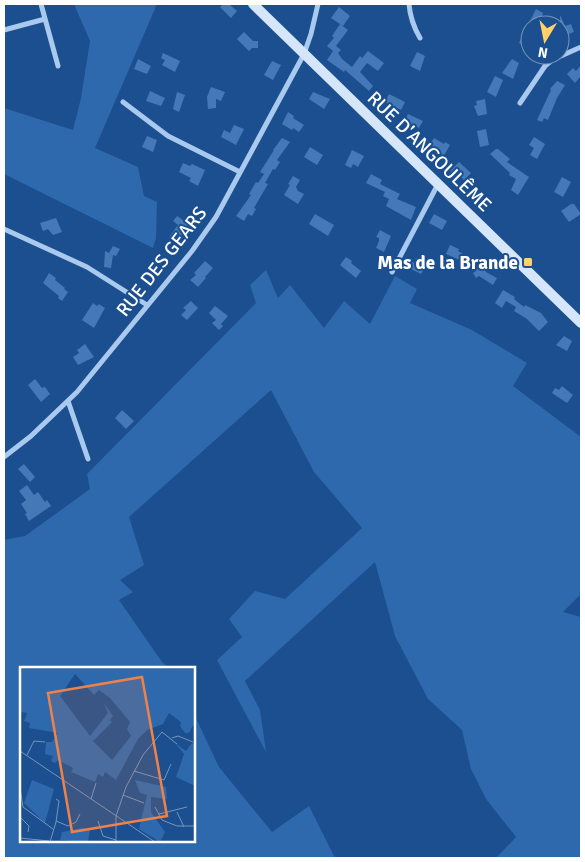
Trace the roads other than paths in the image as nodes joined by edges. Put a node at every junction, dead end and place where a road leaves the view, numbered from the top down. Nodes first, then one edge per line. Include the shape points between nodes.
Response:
1 (40, 4) edge
2 (253, 4) edge
3 (318, 4) edge
4 (410, 4) edge
5 (45, 19) junction
6 (4, 30) edge
7 (420, 38) dead end
8 (581, 47) edge
9 (304, 54) junction
10 (58, 66) dead end
11 (123, 102) dead end
12 (520, 103) dead end
13 (240, 172) junction
14 (438, 183) junction
15 (4, 229) edge
16 (392, 272) dead end
17 (147, 305) junction
18 (581, 323) edge
19 (68, 402) junction
20 (4, 457) edge
21 (88, 459) dead end

1 - 5 street
2 - 9 street, RUE D'ANGOULÊME
3 - 9 street, RUE DES GEARS
4 - 7 street via 413,27
5 - 6 street
5 - 10 street
8 - 12 street via 545,66
9 - 13 street, RUE DES GEARS
9 - 14 street, RUE D'ANGOULÊME
11 - 13 street via 168,136
13 - 17 street, RUE DES GEARS via 192,251
14 - 16 street
14 - 18 street, RUE D'ANGOULÊME
15 - 17 street via 86,267
17 - 19 street, RUE DES GEARS
19 - 20 street, RUE DES GEARS
19 - 21 street

